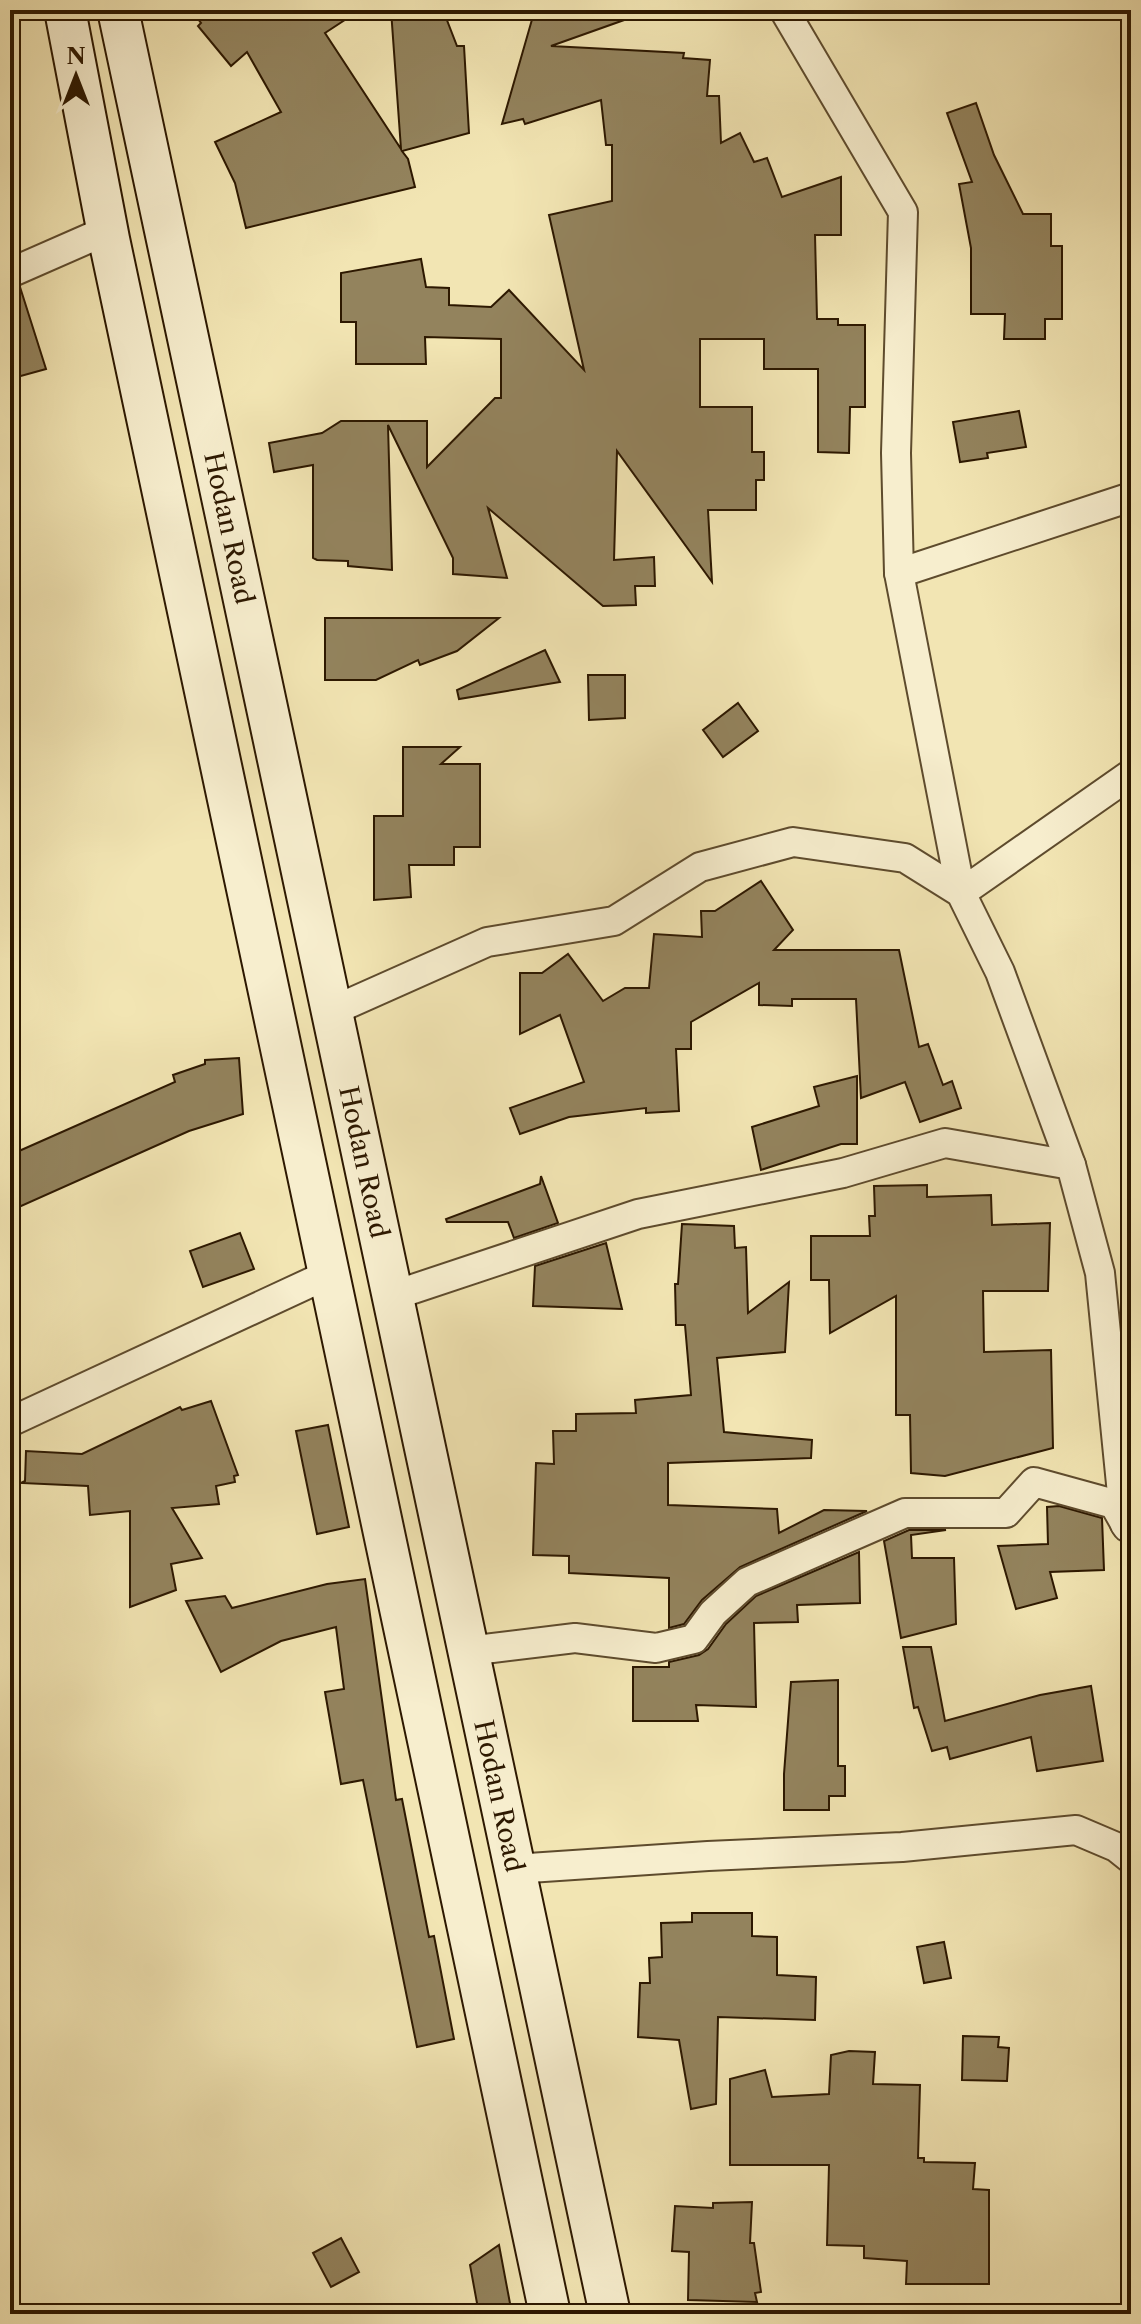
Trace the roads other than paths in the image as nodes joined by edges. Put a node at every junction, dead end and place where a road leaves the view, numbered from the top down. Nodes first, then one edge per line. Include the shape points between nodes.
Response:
1 (65, 10) edge
2 (118, 10) edge
3 (784, 10) edge
4 (108, 230) junction
5 (10, 273) edge
6 (1131, 497) edge
7 (899, 573) junction
8 (1131, 774) edge
9 (961, 893) junction
10 (332, 1011) junction
11 (1071, 1165) junction
12 (329, 1274) junction
13 (392, 1296) junction
14 (10, 1422) edge
15 (1128, 1530) edge
16 (468, 1651) junction
17 (1126, 1844) edge
18 (514, 1869) junction
19 (550, 2314) edge
20 (610, 2314) edge

1 - 4 main road
2 - 10 main road, Hodan Road
3 - 7 street via 903,212 896,453
4 - 5 street
4 - 12 main road
6 - 7 street
7 - 9 street
8 - 9 street
9 - 10 street via 905,858 793,842 700,867 614,921 487,942
9 - 11 street via 1000,972
10 - 13 main road, Hodan Road
11 - 13 street via 945,1143 843,1173 638,1214
11 - 15 street via 1100,1273
12 - 14 street
12 - 19 main road
13 - 16 main road, Hodan Road
15 - 16 street via 1114,1504 1034,1482 1006,1513 905,1513 747,1582 694,1639 656,1648 575,1638
16 - 18 main road, Hodan Road
17 - 18 street via 1076,1830 902,1847
18 - 20 main road, Hodan Road

